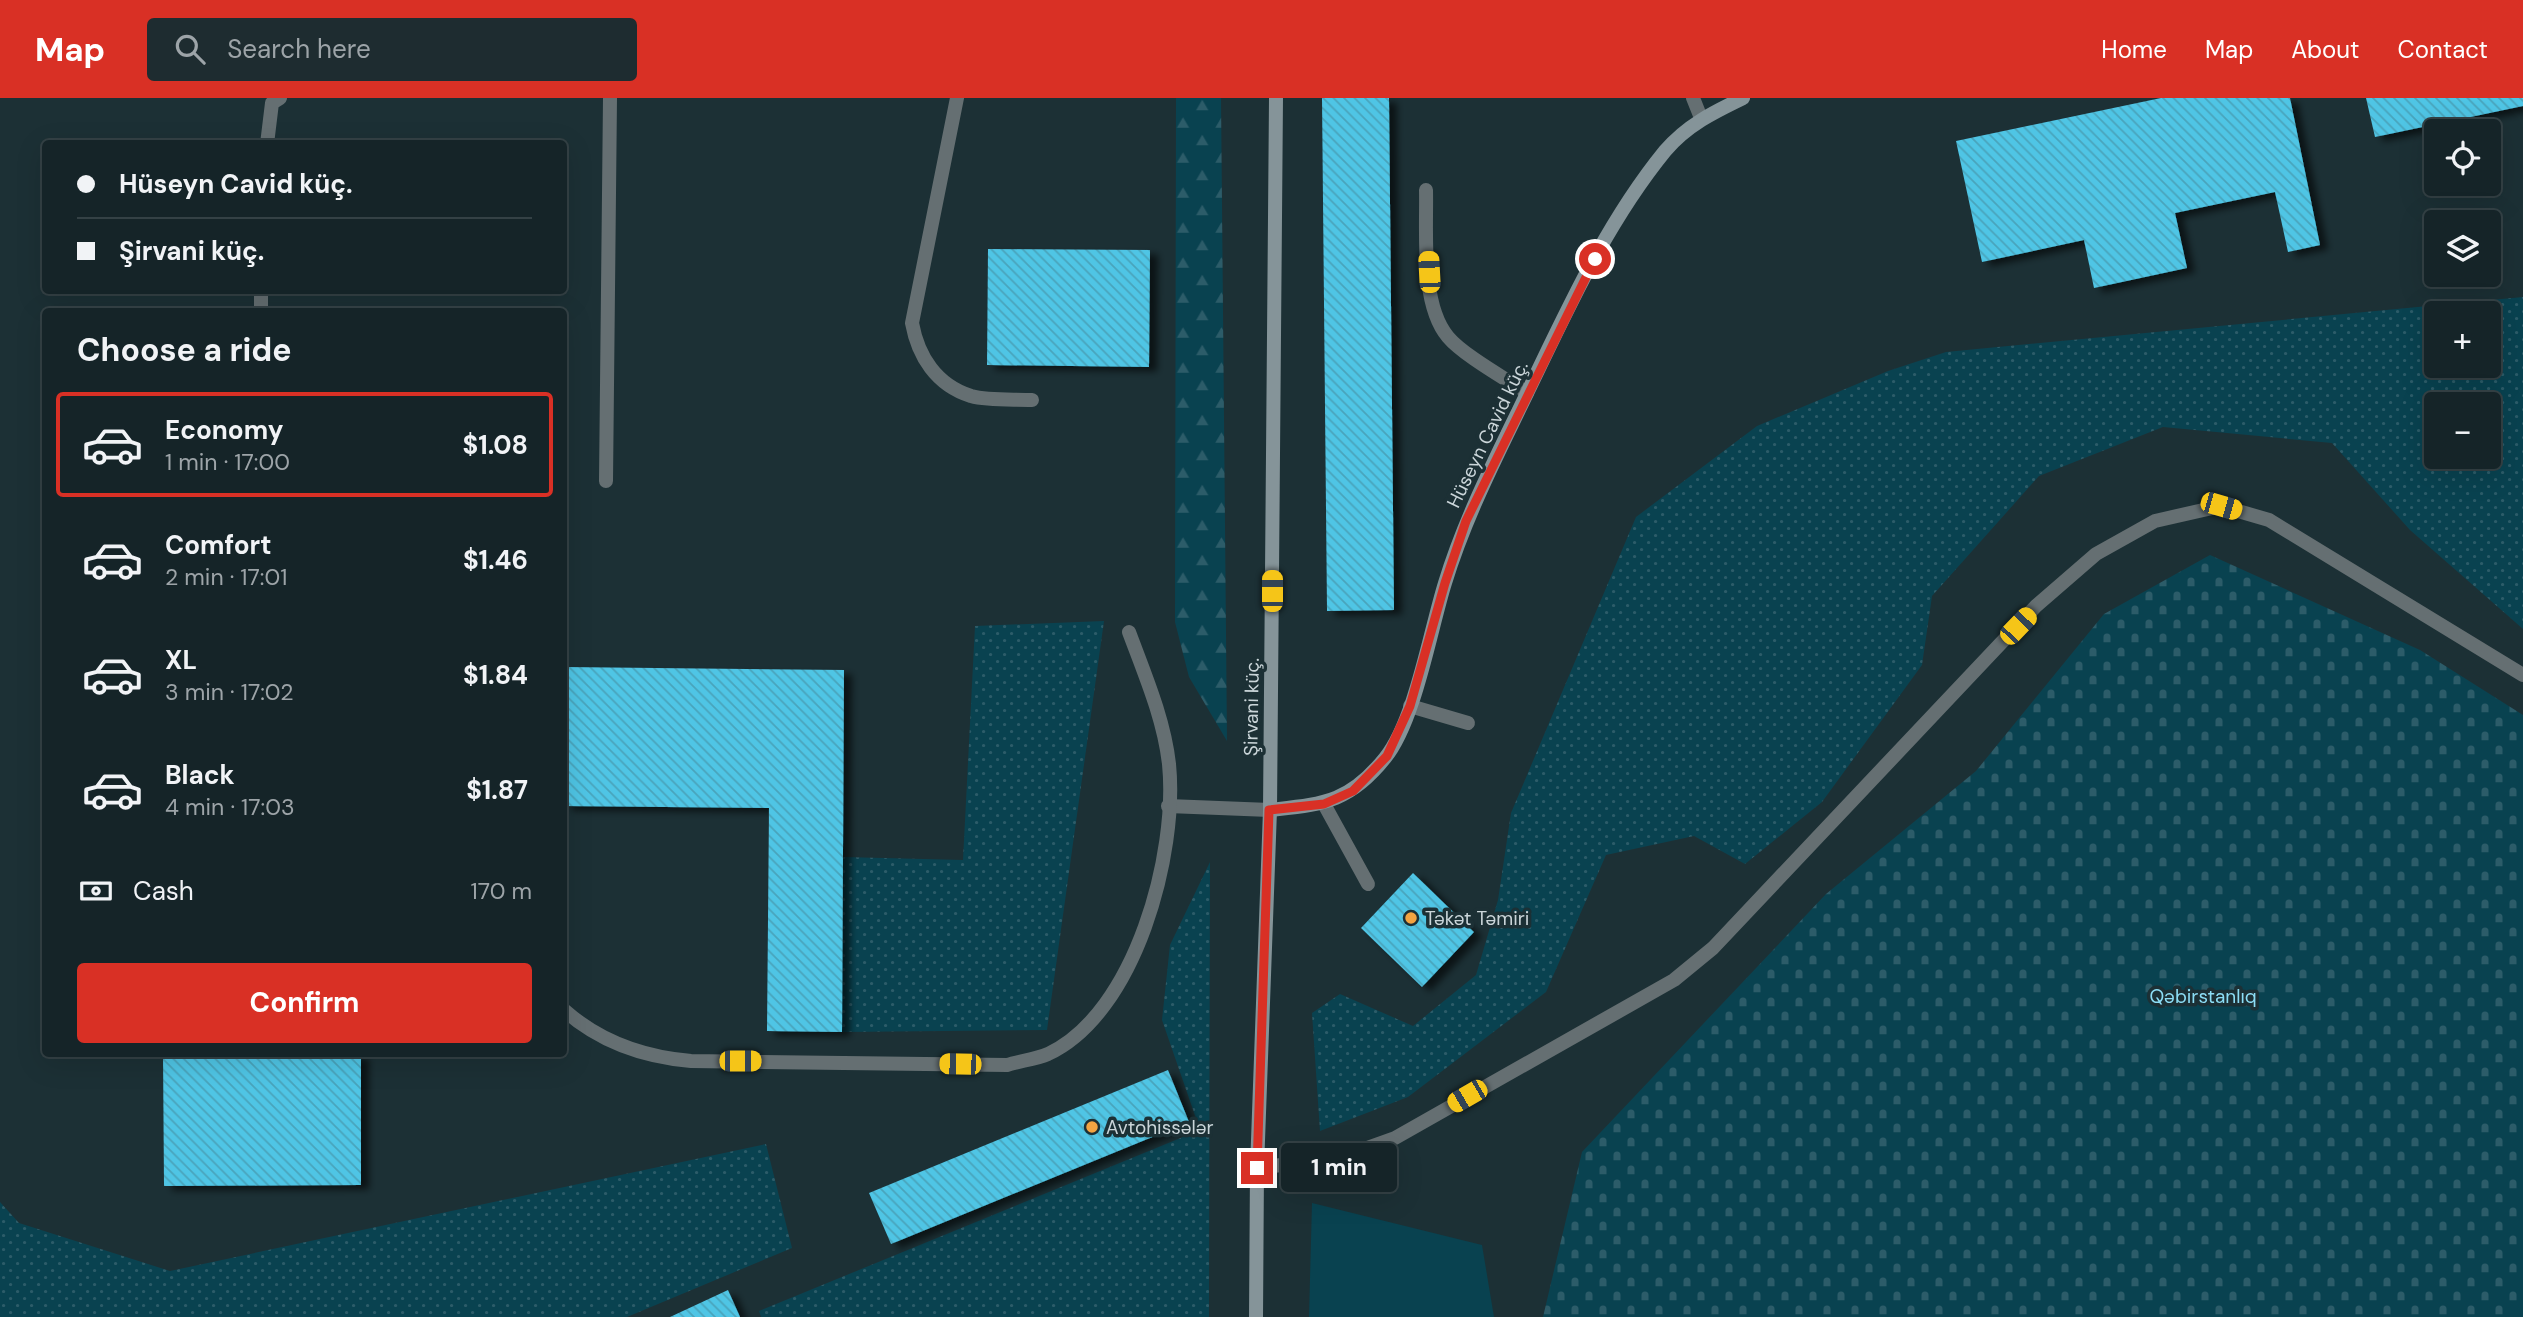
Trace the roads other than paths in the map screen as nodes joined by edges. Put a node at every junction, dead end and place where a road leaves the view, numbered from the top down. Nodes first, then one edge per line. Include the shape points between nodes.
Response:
1 (280, 98) edge
2 (610, 98) edge
3 (957, 98) edge
4 (1276, 98) edge
5 (1693, 98) edge
6 (1743, 98) edge
7 (1701, 118) junction
8 (267, 140) edge
9 (1426, 190) dead end
10 (1527, 393) junction
11 (1032, 400) dead end
12 (606, 481) dead end
13 (1129, 632) dead end
14 (2523, 675) edge
15 (1410, 706) junction
16 (1468, 723) dead end
17 (1324, 804) junction
18 (1168, 806) junction
19 (1269, 810) junction
20 (1368, 884) dead end
21 (567, 1013) edge
22 (1257, 1168) junction
23 (1256, 1317) edge

1 - 8 street via 272,103
2 - 12 street
3 - 11 street via 912,323 916,343 927,367 971,396
4 - 19 main road, Şirvani küç.
5 - 7 street
6 - 7 main road, Hüseyn Cavid küç.
7 - 10 main road, Hüseyn Cavid küç. via 1667,149 1628,204 1583,277
9 - 10 street via 1430,299 1439,325 1450,340
10 - 15 main road, Hüseyn Cavid küç. via 1466,521
13 - 18 street via 1158,712 1169,765
14 - 22 street via 2269,520 2221,506 2155,521 2096,554 2036,606 1713,948 1674,980 1395,1138 1339,1158
15 - 16 street
15 - 17 main road, Hüseyn Cavid küç. via 1387,756 1353,791
17 - 19 main road, Hüseyn Cavid küç.
17 - 20 street
18 - 19 street
18 - 21 street via 1167,846 1153,906 1125,976 1084,1027 1049,1053 1007,1065 653,1058 607,1040
19 - 22 main road, Şirvani küç.
22 - 23 main road, Şirvani küç.

